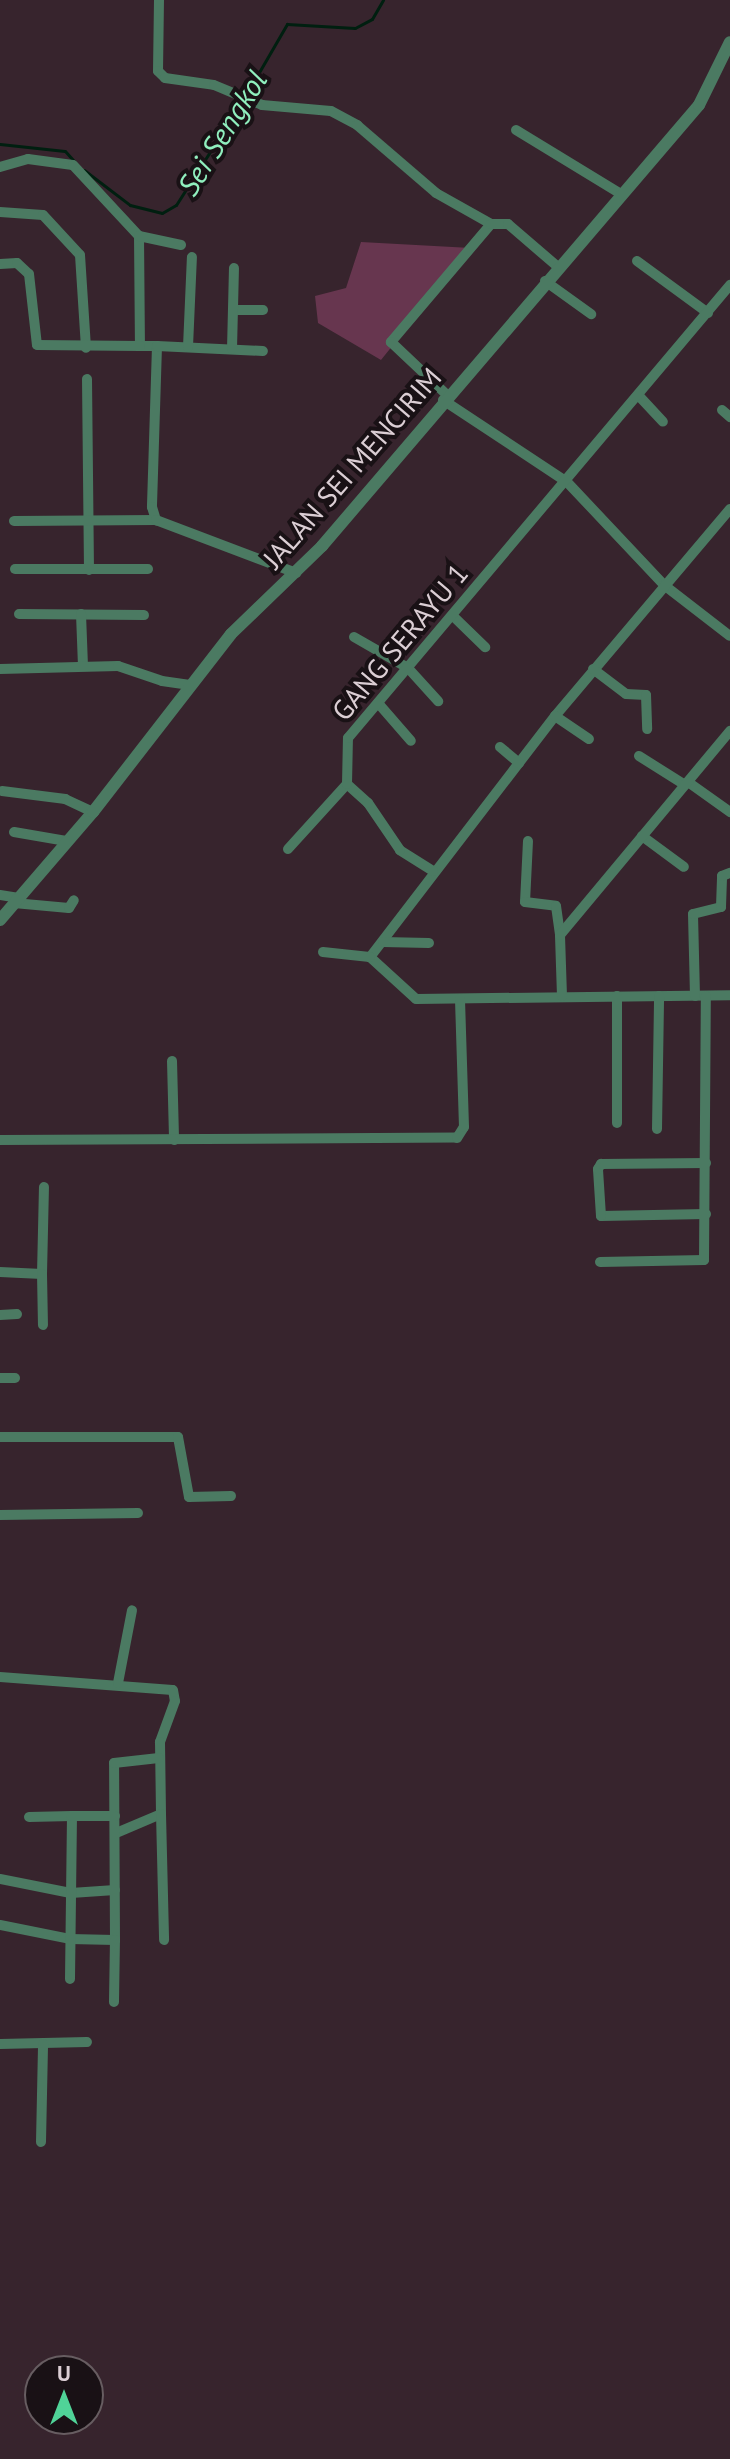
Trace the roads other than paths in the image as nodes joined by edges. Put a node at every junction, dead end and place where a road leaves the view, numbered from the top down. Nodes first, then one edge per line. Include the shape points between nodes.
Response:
1 (159, 0) edge
2 (730, 42) edge
3 (516, 130) dead end
4 (0, 167) edge
5 (621, 194) junction
6 (0, 212) edge
7 (491, 224) junction
8 (139, 236) junction
9 (181, 245) dead end
10 (192, 257) dead end
11 (637, 261) dead end
12 (0, 264) edge
13 (558, 267) junction
14 (234, 268) dead end
15 (545, 281) junction
16 (730, 285) edge
17 (233, 310) junction
18 (263, 310) dead end
19 (708, 313) junction
20 (591, 314) dead end
21 (140, 346) junction
22 (157, 346) junction
23 (188, 347) junction
24 (86, 348) junction
25 (232, 349) junction
26 (263, 351) dead end
27 (87, 379) dead end
28 (639, 396) junction
29 (445, 397) junction
30 (663, 422) dead end
31 (567, 482) junction
32 (730, 509) edge
33 (87, 520) junction
34 (156, 520) junction
35 (14, 521) dead end
36 (15, 569) dead end
37 (148, 569) dead end
38 (89, 570) junction
39 (296, 573) junction
40 (664, 585) junction
41 (19, 614) dead end
42 (81, 614) junction
43 (144, 615) dead end
44 (453, 616) junction
45 (730, 636) edge
46 (354, 637) dead end
47 (485, 647) dead end
48 (83, 665) junction
49 (408, 668) junction
50 (0, 669) edge
51 (593, 669) junction
52 (192, 685) junction
53 (438, 701) dead end
54 (378, 703) junction
55 (555, 716) junction
56 (647, 729) dead end
57 (730, 731) edge
58 (589, 739) dead end
59 (411, 741) dead end
60 (500, 747) dead end
61 (639, 756) dead end
62 (519, 763) junction
63 (347, 784) junction
64 (686, 784) junction
65 (2, 791) dead end
66 (93, 812) junction
67 (730, 812) edge
68 (14, 832) dead end
69 (642, 836) junction
70 (66, 841) junction
71 (528, 841) dead end
72 (288, 849) dead end
73 (684, 867) dead end
74 (433, 871) junction
75 (730, 873) edge
76 (0, 895) edge
77 (74, 900) dead end
78 (16, 901) junction
79 (0, 920) edge
80 (560, 935) junction
81 (383, 942) junction
82 (429, 943) dead end
83 (323, 952) dead end
84 (370, 957) junction
85 (730, 995) edge
86 (562, 996) junction
87 (617, 996) junction
88 (659, 996) junction
89 (700, 996) junction
90 (460, 999) junction
91 (172, 1061) dead end
92 (617, 1123) dead end
93 (657, 1129) dead end
94 (0, 1140) edge
95 (174, 1140) junction
96 (706, 1163) junction
97 (44, 1187) dead end
98 (706, 1214) junction
99 (600, 1262) dead end
100 (0, 1272) edge
101 (42, 1274) junction
102 (17, 1314) dead end
103 (0, 1315) edge
104 (43, 1325) dead end
105 (0, 1378) edge
106 (15, 1378) dead end
107 (0, 1437) edge
108 (231, 1496) dead end
109 (138, 1513) dead end
110 (0, 1515) edge
111 (132, 1610) dead end
112 (0, 1677) edge
113 (118, 1683) junction
114 (159, 1758) junction
115 (161, 1814) junction
116 (72, 1816) junction
117 (115, 1816) junction
118 (29, 1817) dead end
119 (116, 1833) junction
120 (0, 1879) edge
121 (115, 1890) junction
122 (71, 1893) junction
123 (0, 1925) edge
124 (70, 1939) junction
125 (115, 1940) junction
126 (164, 1940) dead end
127 (70, 1979) dead end
128 (114, 2002) dead end
129 (87, 2042) dead end
130 (0, 2044) edge
131 (43, 2044) junction
132 (41, 2142) dead end

1 - 7 street via 161,75 228,91 247,101 331,111 357,125 436,193
2 - 5 street, JALAN SEI MENCIRIM via 699,105
3 - 5 street
4 - 8 street via 28,159 73,165
5 - 13 street, JALAN SEI MENCIRIM
6 - 24 street via 43,215 80,255
7 - 13 street via 508,224
7 - 29 street via 391,342
8 - 9 street
8 - 21 street
10 - 23 street
11 - 19 street
12 - 24 street via 17,263 29,274 37,345
13 - 15 street, JALAN SEI MENCIRIM
14 - 17 street
15 - 20 street
15 - 29 street, JALAN SEI MENCIRIM
16 - 19 street, GANG SERAYU 1
17 - 18 street
17 - 25 street
19 - 28 street, GANG SERAYU 1
21 - 22 street
21 - 24 street
22 - 23 street
22 - 34 street via 152,507
23 - 25 street
25 - 26 street
27 - 33 street
28 - 30 street
28 - 31 street, GANG SERAYU 1
29 - 31 street
29 - 39 street, JALAN SEI MENCIRIM
31 - 40 street
31 - 44 street, GANG SERAYU 1
32 - 40 street
33 - 34 street
33 - 35 street
33 - 38 street
34 - 39 street
36 - 38 street
37 - 38 street
39 - 52 street, JALAN SEI MENCIRIM via 231,634
40 - 45 street
40 - 51 street
41 - 42 street
42 - 43 street
42 - 48 street
44 - 47 street
44 - 49 street, GANG SERAYU 1
46 - 49 street
48 - 50 street
48 - 52 street via 138,669 162,681
49 - 53 street
49 - 54 street, GANG SERAYU 1
51 - 55 street
51 - 56 street via 626,694 646,695
52 - 66 street, JALAN SEI MENCIRIM
54 - 59 street
54 - 63 street, GANG SERAYU 1 via 348,738
55 - 58 street
55 - 62 street
57 - 64 street
60 - 62 street
61 - 64 street
62 - 74 street
63 - 72 street
63 - 74 street via 368,803 400,850
64 - 67 street
64 - 69 street
65 - 66 street via 65,799
66 - 70 street, JALAN SEI MENCIRIM
68 - 70 street
69 - 73 street
69 - 80 street
70 - 78 street, JALAN SEI MENCIRIM
71 - 80 street via 525,902 556,906
74 - 81 street
75 - 89 street via 722,876 720,908 693,914
76 - 78 street
77 - 78 street via 69,908
78 - 79 street, JALAN SEI MENCIRIM
80 - 86 street
81 - 82 street
81 - 84 street
83 - 84 street
84 - 90 street via 407,995
85 - 89 street
86 - 87 street
86 - 90 street
87 - 88 street
87 - 92 street
88 - 89 street
88 - 93 street
89 - 96 street
90 - 95 street via 464,1127 459,1137
91 - 95 street
94 - 95 street
96 - 98 street
96 - 98 street via 601,1164 598,1169 601,1216
97 - 101 street
98 - 99 street via 701,1262
100 - 101 street
101 - 104 street
102 - 103 street
105 - 106 street
107 - 108 street via 178,1437 189,1497
109 - 110 street
111 - 113 street
112 - 113 street
113 - 114 street via 173,1690 175,1701 161,1736
114 - 115 street
114 - 117 street via 115,1761
115 - 119 street
115 - 126 street
116 - 117 street
116 - 118 street
116 - 122 street
117 - 119 street
119 - 121 street
120 - 122 street
121 - 122 street
121 - 125 street
122 - 124 street
123 - 124 street
124 - 125 street
124 - 127 street
125 - 128 street
129 - 131 street
130 - 131 street
131 - 132 street

